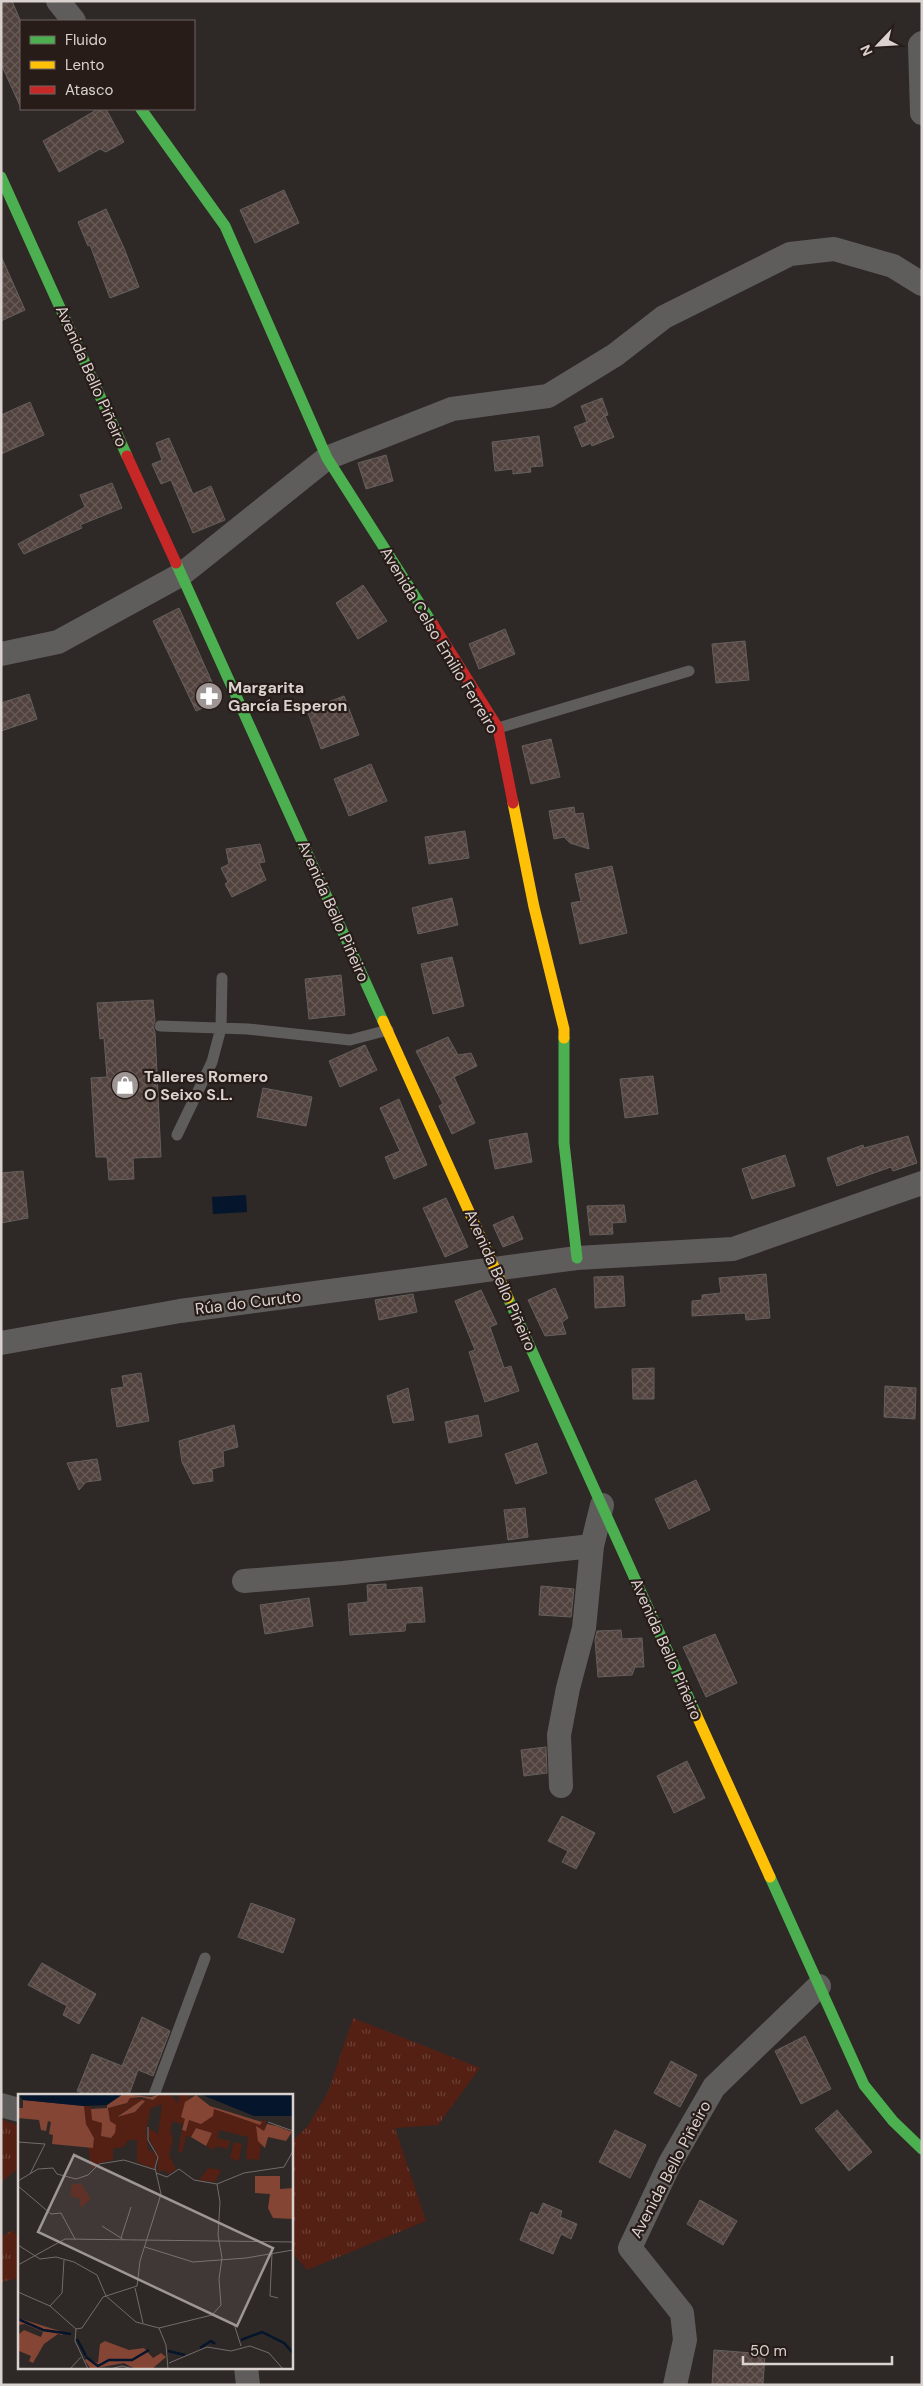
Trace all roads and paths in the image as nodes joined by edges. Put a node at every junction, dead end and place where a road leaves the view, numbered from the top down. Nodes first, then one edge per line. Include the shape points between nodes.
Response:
1 (58, 1) edge
2 (73, 20) edge
3 (922, 43) edge
4 (142, 110) edge
5 (922, 113) edge
6 (1, 177) edge
7 (922, 284) edge
8 (327, 458) junction
9 (182, 574) junction
10 (1, 654) edge
11 (689, 671) dead end
12 (498, 728) junction
13 (222, 978) dead end
14 (160, 1026) dead end
15 (221, 1028) junction
16 (388, 1030) junction
17 (177, 1135) dead end
18 (922, 1183) edge
19 (577, 1258) junction
20 (496, 1270) junction
21 (1, 1343) edge
22 (602, 1504) junction
23 (592, 1546) junction
24 (244, 1581) dead end
25 (561, 1786) dead end
26 (205, 1958) dead end
27 (819, 1986) junction
28 (154, 2094) edge
29 (1, 2105) edge
30 (18, 2110) edge
31 (922, 2148) edge
32 (246, 2368) edge
33 (248, 2385) edge
34 (675, 2385) edge

1 - 2 street
3 - 5 street
4 - 8 street, Avenida Celso Emilio Ferreiro via 225,226
6 - 9 street, Avenida Bello Piñeiro
7 - 8 street via 893,266 834,249 790,254 664,317 615,354 548,396 452,409
8 - 9 street
8 - 12 street, Avenida Celso Emilio Ferreiro
9 - 10 street via 58,642
9 - 16 street, Avenida Bello Piñeiro
11 - 12 lane
12 - 19 street, Avenida Celso Emilio Ferreiro via 534,907 564,1029 564,1143
13 - 15 lane
14 - 15 lane
15 - 16 lane via 350,1040
15 - 17 lane via 212,1062
16 - 20 street, Avenida Bello Piñeiro
18 - 19 street via 733,1249
19 - 20 street
20 - 21 street, Rúa do Curuto via 180,1310
20 - 22 street, Avenida Bello Piñeiro
22 - 23 street
22 - 27 street, Avenida Bello Piñeiro
23 - 24 street
23 - 25 street via 584,1628 560,1735
26 - 28 lane
27 - 31 street, Avenida Bello Piñeiro via 864,2085 893,2121
27 - 34 street, Avenida Bello Piñeiro via 714,2087 670,2163 630,2248 682,2313 685,2340
29 - 30 street
32 - 33 street

